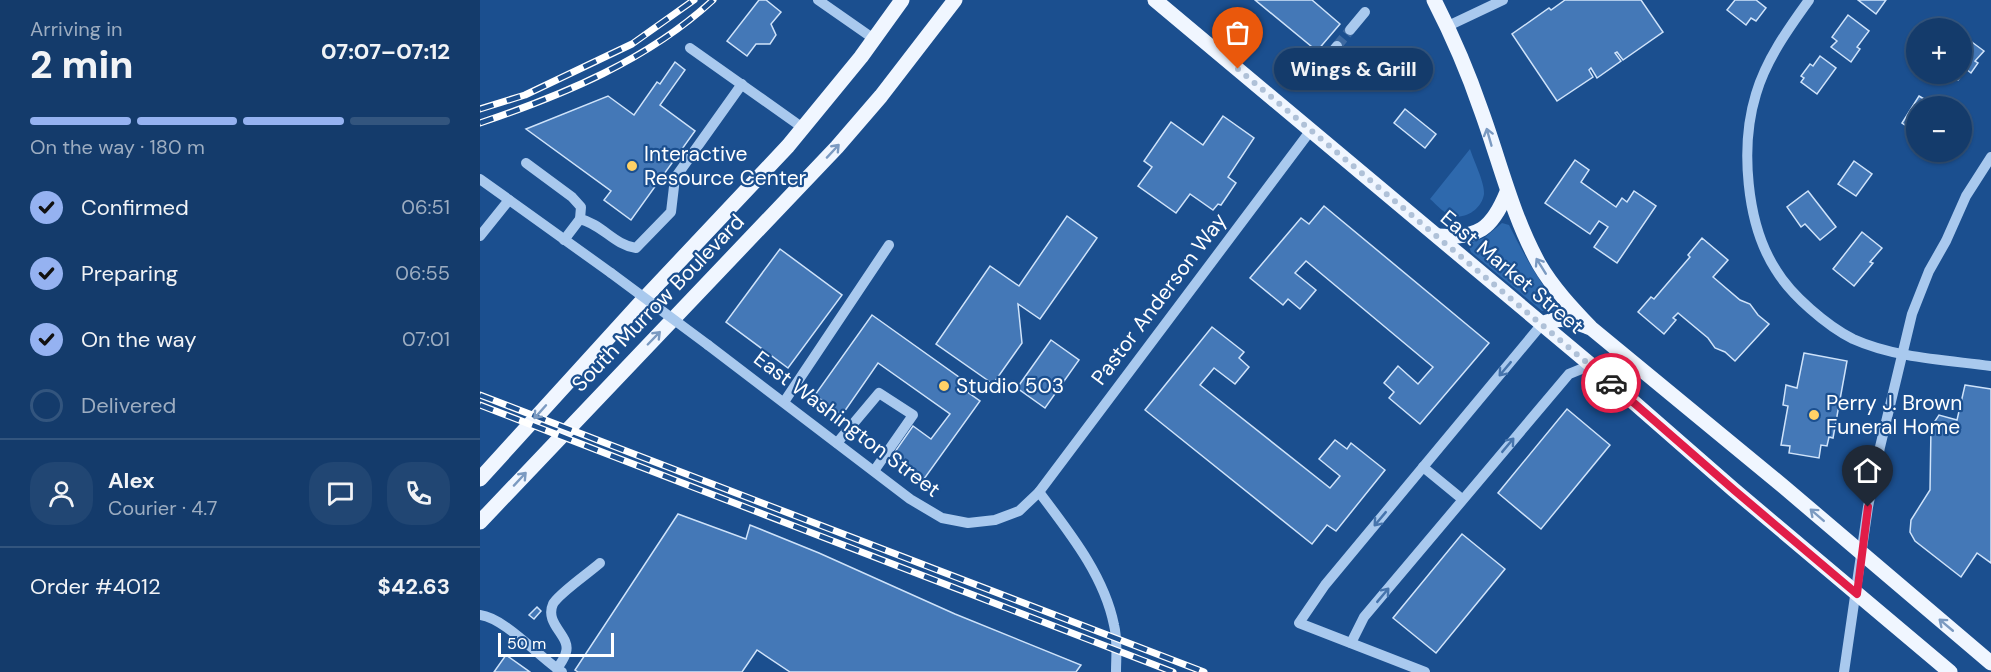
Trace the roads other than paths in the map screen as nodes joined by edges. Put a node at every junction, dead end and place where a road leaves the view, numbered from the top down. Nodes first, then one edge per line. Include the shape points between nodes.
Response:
1 (819, 0) edge
2 (902, 0) edge
3 (955, 0) edge
4 (1155, 0) edge
5 (1434, 0) edge
6 (1503, 0) edge
7 (1809, 0) edge
8 (834, 4) edge
9 (1365, 12) dead end
10 (1448, 26) junction
11 (1350, 30) tunnel mouth
12 (874, 39) junction
13 (1338, 46) tunnel mouth
14 (690, 48) dead end
15 (1305, 80) dead end
16 (742, 84) junction
17 (803, 128) junction
18 (1311, 130) junction
19 (1991, 157) edge
20 (526, 163) dead end
21 (480, 179) edge
22 (1507, 192) junction
23 (509, 200) junction
24 (580, 219) junction
25 (480, 236) edge
26 (1438, 236) junction
27 (564, 240) junction
28 (890, 245) dead end
29 (1542, 324) junction
30 (1591, 328) junction
31 (1903, 353) junction
32 (1591, 365) junction
33 (1991, 366) edge
34 (784, 402) junction
35 (837, 442) junction
36 (1423, 467) junction
37 (874, 471) junction
38 (480, 479) edge
39 (1039, 492) junction
40 (1462, 500) junction
41 (480, 522) edge
42 (1861, 553) junction
43 (600, 563) dead end
44 (1857, 594) junction
45 (480, 615) edge
46 (1351, 643) junction
47 (1991, 663) edge
48 (560, 671) edge
49 (1116, 672) edge
50 (1425, 672) edge
51 (1844, 672) edge
52 (1950, 672) edge

1 - 8 street
2 - 12 main road, South Murrow Boulevard
41 -> 3 main road, South Murrow Boulevard via 837,147
4 - 18 main road, East Market Street
5 - 10 main road, East Market Street
6 - 10 street
7 - 31 street via 1771,58 1755,95 1748,131 1751,206 1776,270 1799,297 1824,321 1851,338
8 - 12 street
9 - 11 street
22 -> 10 main road, East Market Street
12 - 17 main road, South Murrow Boulevard
13 - 15 street
14 - 16 street
16 - 17 street
16 - 24 street via 675,178 671,212 636,248 624,246
17 -> 38 main road, South Murrow Boulevard
18 - 26 main road, East Market Street
18 - 39 street, Pastor Anderson Way
19 - 31 street via 1966,196 1929,271 1912,314
20 - 24 street via 572,197 581,207
21 - 23 street, East Washington Street
22 - 26 main road via 1500,210 1476,233
30 -> 22 main road, East Market Street via 1540,266
23 - 25 street
23 - 27 street, East Washington Street
24 - 27 street
26 - 29 main road, East Market Street
27 - 34 street, East Washington Street, bridge
28 - 34 street
29 - 30 main road via 1571,320
29 - 32 main road, East Market Street
29 -> 36 street
42 -> 30 main road, East Market Street
31 - 33 street
31 - 42 street via 1880,447
40 -> 32 street via 1569,374
32 - 44 main road, East Market Street
34 - 35 street, East Washington Street
35 - 37 street, East Washington Street
35 - 37 street via 879,393 913,415
36 - 40 street
36 -> 46 street via 1325,585 1299,623
37 - 39 street, East Washington Street via 942,518 968,523 995,520 1019,511
39 - 49 street via 1104,588 1115,626
46 -> 40 street via 1364,617
42 - 44 street
47 -> 42 main road, East Market Street
43 - 48 street via 554,603 553,622 567,643
44 - 51 street
44 - 52 main road, East Market Street
45 - 48 street via 513,633
46 - 50 street

